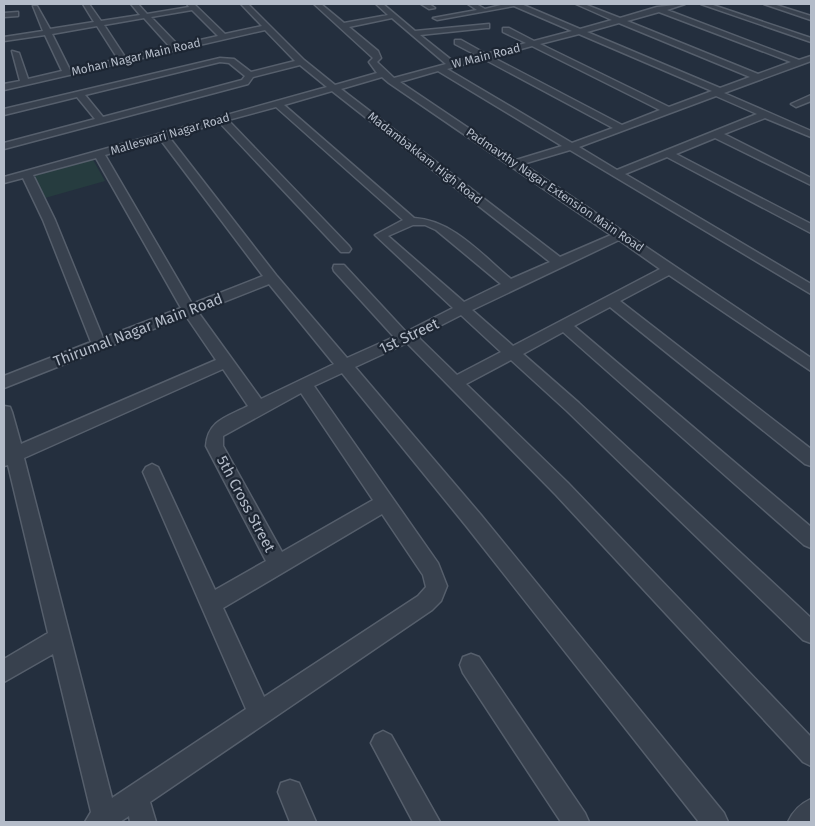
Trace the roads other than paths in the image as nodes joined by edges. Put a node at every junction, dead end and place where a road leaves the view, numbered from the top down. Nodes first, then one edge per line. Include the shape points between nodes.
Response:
1 (86, 4) edge
2 (134, 4) edge
3 (244, 4) edge
4 (317, 4) edge
5 (379, 4) edge
6 (471, 4) edge
7 (514, 4) edge
8 (579, 4) edge
9 (643, 4) edge
10 (682, 4) edge
11 (704, 4) edge
12 (766, 4) edge
13 (192, 6) edge
14 (35, 7) dead end
15 (658, 10) junction
16 (484, 11) junction
17 (16, 14) dead end
18 (4, 15) edge
19 (143, 16) junction
20 (393, 16) junction
21 (437, 18) dead end
22 (811, 18) edge
23 (619, 20) junction
24 (97, 23) junction
25 (342, 26) junction
26 (486, 26) dead end
27 (268, 27) junction
28 (506, 30) dead end
29 (46, 31) junction
30 (580, 32) junction
31 (414, 33) junction
32 (223, 37) junction
33 (5, 39) dead end
34 (811, 40) edge
35 (458, 42) dead end
36 (535, 43) junction
37 (176, 48) junction
38 (15, 53) dead end
39 (486, 56) junction
40 (811, 58) edge
41 (123, 60) junction
42 (301, 62) junction
43 (798, 62) junction
44 (452, 64) junction
45 (439, 68) junction
46 (67, 73) junction
47 (250, 75) junction
48 (757, 77) junction
49 (388, 78) junction
50 (25, 82) junction
51 (4, 87) edge
52 (335, 88) junction
53 (717, 92) junction
54 (79, 94) junction
55 (811, 98) edge
56 (278, 104) junction
57 (796, 104) dead end
58 (669, 111) junction
59 (4, 112) edge
60 (766, 114) junction
61 (222, 120) junction
62 (102, 121) junction
63 (621, 128) junction
64 (811, 134) edge
65 (717, 135) junction
66 (164, 136) junction
67 (4, 146) edge
68 (570, 147) junction
69 (99, 154) junction
70 (669, 154) junction
71 (516, 163) junction
72 (28, 174) junction
73 (616, 174) junction
74 (4, 180) edge
75 (811, 182) edge
76 (411, 221) junction
77 (811, 229) edge
78 (620, 234) junction
79 (345, 249) dead end
80 (559, 262) junction
81 (339, 268) dead end
82 (670, 269) junction
83 (811, 276) edge
84 (271, 278) junction
85 (799, 283) junction
86 (510, 286) junction
87 (811, 290) edge
88 (610, 300) junction
89 (189, 310) junction
90 (462, 310) junction
91 (563, 324) junction
92 (406, 338) junction
93 (99, 345) junction
94 (510, 352) junction
95 (225, 362) junction
96 (345, 365) junction
97 (811, 365) edge
98 (4, 382) edge
99 (455, 383) junction
100 (304, 384) junction
101 (258, 408) junction
102 (4, 412) edge
103 (9, 457) edge
104 (811, 459) edge
105 (152, 472) dead end
106 (385, 503) junction
107 (811, 539) edge
108 (278, 565) junction
109 (211, 604) junction
110 (811, 632) edge
111 (59, 639) junction
112 (471, 665) dead end
113 (4, 671) edge
114 (260, 714) junction
115 (383, 743) dead end
116 (811, 754) edge
117 (290, 792) dead end
118 (136, 798) junction
119 (811, 812) edge
120 (101, 820) edge
121 (143, 822) edge
122 (303, 822) edge
123 (428, 822) edge
124 (576, 822) edge
125 (715, 822) edge
126 (800, 822) edge

1 - 24 street
2 - 19 street
3 - 27 street, Madambakkam High Road
4 - 25 street
5 - 20 street
6 - 16 street
7 - 16 street
7 - 30 street
8 - 23 street
9 - 15 street
10 - 15 street, W Main Road
11 - 34 street
12 - 22 street
13 - 19 street
13 - 32 street
14 - 29 street
15 - 23 street, W Main Road
15 - 43 street
16 - 21 street
17 - 18 street
19 - 24 street
19 - 37 street
20 - 25 street
20 - 31 street
23 - 30 street, W Main Road
23 - 48 street
24 - 29 street
24 - 41 street
25 - 49 street via 375,53 377,58 373,62 376,68
26 - 31 street
27 - 32 street, Mohan Nagar Main Road
27 - 42 street, Madambakkam High Road
28 - 36 street
29 - 33 street
29 - 46 street
30 - 36 street, W Main Road
30 - 53 street
31 - 44 street
32 - 37 street, Mohan Nagar Main Road
35 - 39 street
36 - 39 street, W Main Road
36 - 58 street
37 - 41 street, Mohan Nagar Main Road
38 - 50 street
39 - 44 street, W Main Road
39 - 63 street
40 - 43 street
41 - 46 street, Mohan Nagar Main Road
42 - 47 street
42 - 52 street, Madambakkam High Road
43 - 48 street
44 - 45 street, W Main Road
45 - 49 street, W Main Road
45 - 68 street
46 - 50 street, Mohan Nagar Main Road
47 - 54 street via 231,61 220,60
47 - 62 street via 245,82
48 - 53 street
49 - 52 street, W Main Road
49 - 71 street, Padmavthy Nagar Extension Main Road
50 - 51 street, Mohan Nagar Main Road
52 - 56 street, Malleswari Nagar Road
52 - 80 street, Madambakkam High Road
53 - 58 street
53 - 60 street
54 - 59 street
54 - 62 street
55 - 57 street
56 - 61 street, Malleswari Nagar Road
56 - 76 street
58 - 63 street
60 - 64 street
60 - 65 street
61 - 66 street, Malleswari Nagar Road
61 - 79 street
62 - 67 street
63 - 68 street
65 - 70 street
65 - 75 street
66 - 69 street, Malleswari Nagar Road
66 - 84 street
68 - 71 street
68 - 73 street
69 - 72 street, Malleswari Nagar Road
69 - 89 street
70 - 73 street
70 - 77 street
71 - 78 street, Padmavthy Nagar Extension Main Road
72 - 74 street, Malleswari Nagar Road
72 - 93 street
73 - 85 street
76 - 86 street via 440,227
76 - 90 street via 381,235
78 - 80 street
78 - 82 street, Padmavthy Nagar Extension Main Road
80 - 86 street, 1st Street
81 - 92 street
82 - 88 street
82 - 97 street, Padmavthy Nagar Extension Main Road
83 - 85 street
84 - 89 street, Thirumal Nagar Main Road
84 - 96 street
85 - 87 street
86 - 90 street, 1st Street
88 - 91 street
88 - 104 street
89 - 93 street, Thirumal Nagar Main Road
89 - 95 street
90 - 92 street, 1st Street
90 - 94 street
91 - 94 street
91 - 107 street
92 - 96 street, 1st Street
92 - 99 street
93 - 98 street, Thirumal Nagar Main Road
94 - 99 street
94 - 110 street via 573,407
95 - 101 street
95 - 103 street
96 - 100 street, 1st Street
96 - 125 street
99 - 116 street via 562,489
100 - 101 street, 1st Street
100 - 106 street
101 - 108 street, 5th Cross Street via 220,428 213,440
102 - 103 street
103 - 111 street
105 - 109 street
106 - 108 street
106 - 114 street via 431,570 437,586 434,594 425,604
108 - 109 street
109 - 114 street
111 - 113 street
111 - 120 street
112 - 124 street
114 - 118 street
115 - 123 street
117 - 122 street
118 - 120 street
118 - 121 street
119 - 126 street

